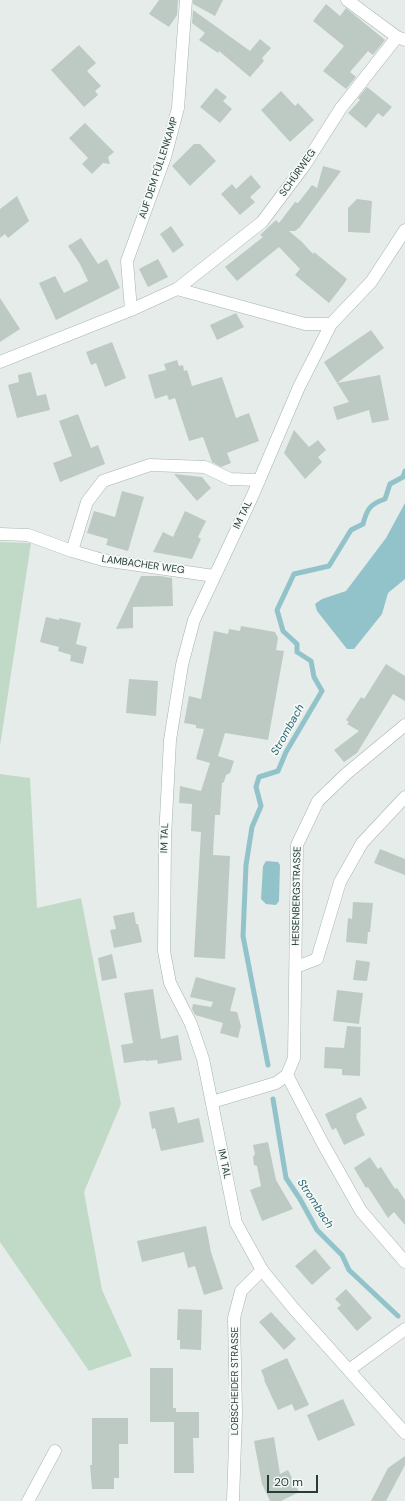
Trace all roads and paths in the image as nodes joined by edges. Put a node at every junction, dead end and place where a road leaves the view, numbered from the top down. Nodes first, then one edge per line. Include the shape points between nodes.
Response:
1 (186, 0) edge
2 (347, 0) edge
3 (401, 39) edge
4 (405, 230) edge
5 (177, 289) junction
6 (131, 310) junction
7 (331, 324) junction
8 (0, 362) edge
9 (259, 480) junction
10 (0, 534) edge
11 (72, 552) junction
12 (214, 576) junction
13 (405, 725) edge
14 (405, 797) edge
15 (296, 967) junction
16 (287, 1075) junction
17 (212, 1102) junction
18 (405, 1262) edge
19 (262, 1270) junction
20 (405, 1330) edge
21 (349, 1370) junction
22 (405, 1433) edge
23 (55, 1451) dead end
24 (28, 1501) edge
25 (233, 1501) edge

1 - 6 street, AUF DEM FÜLLENKAMP via 178,108 165,157 127,260
2 - 3 street
3 - 5 street, SCHÜRWEG via 341,108 304,166 262,222
4 - 7 street, IM TAL via 371,282
5 - 6 street, SCHÜRWEG
5 - 7 street via 305,324
6 - 8 street, SCHÜRWEG
7 - 9 street, IM TAL via 299,387
9 - 11 street via 230,479 205,467 150,465 103,481 87,502
9 - 12 street, IM TAL
10 - 11 street, LAMBACHER WEG via 28,535
11 - 12 street, LAMBACHER WEG via 103,560
12 - 17 street, IM TAL via 194,620 182,665 170,740 165,838 164,951 170,983 191,1024 203,1059
13 - 15 street, HEISENBERGSTRASSE via 318,801 297,845
14 - 15 street via 362,843 340,882 317,959
15 - 16 street, HEISENBERGSTRASSE via 294,1058
16 - 17 street via 276,1082
16 - 18 street via 361,1211
17 - 19 street, IM TAL via 236,1223
19 - 21 street, IM TAL
19 - 25 street, LOBSCHEIDER STRASSE via 241,1291 234,1318 236,1413
20 - 21 street
21 - 22 street, IM TAL
23 - 24 street

